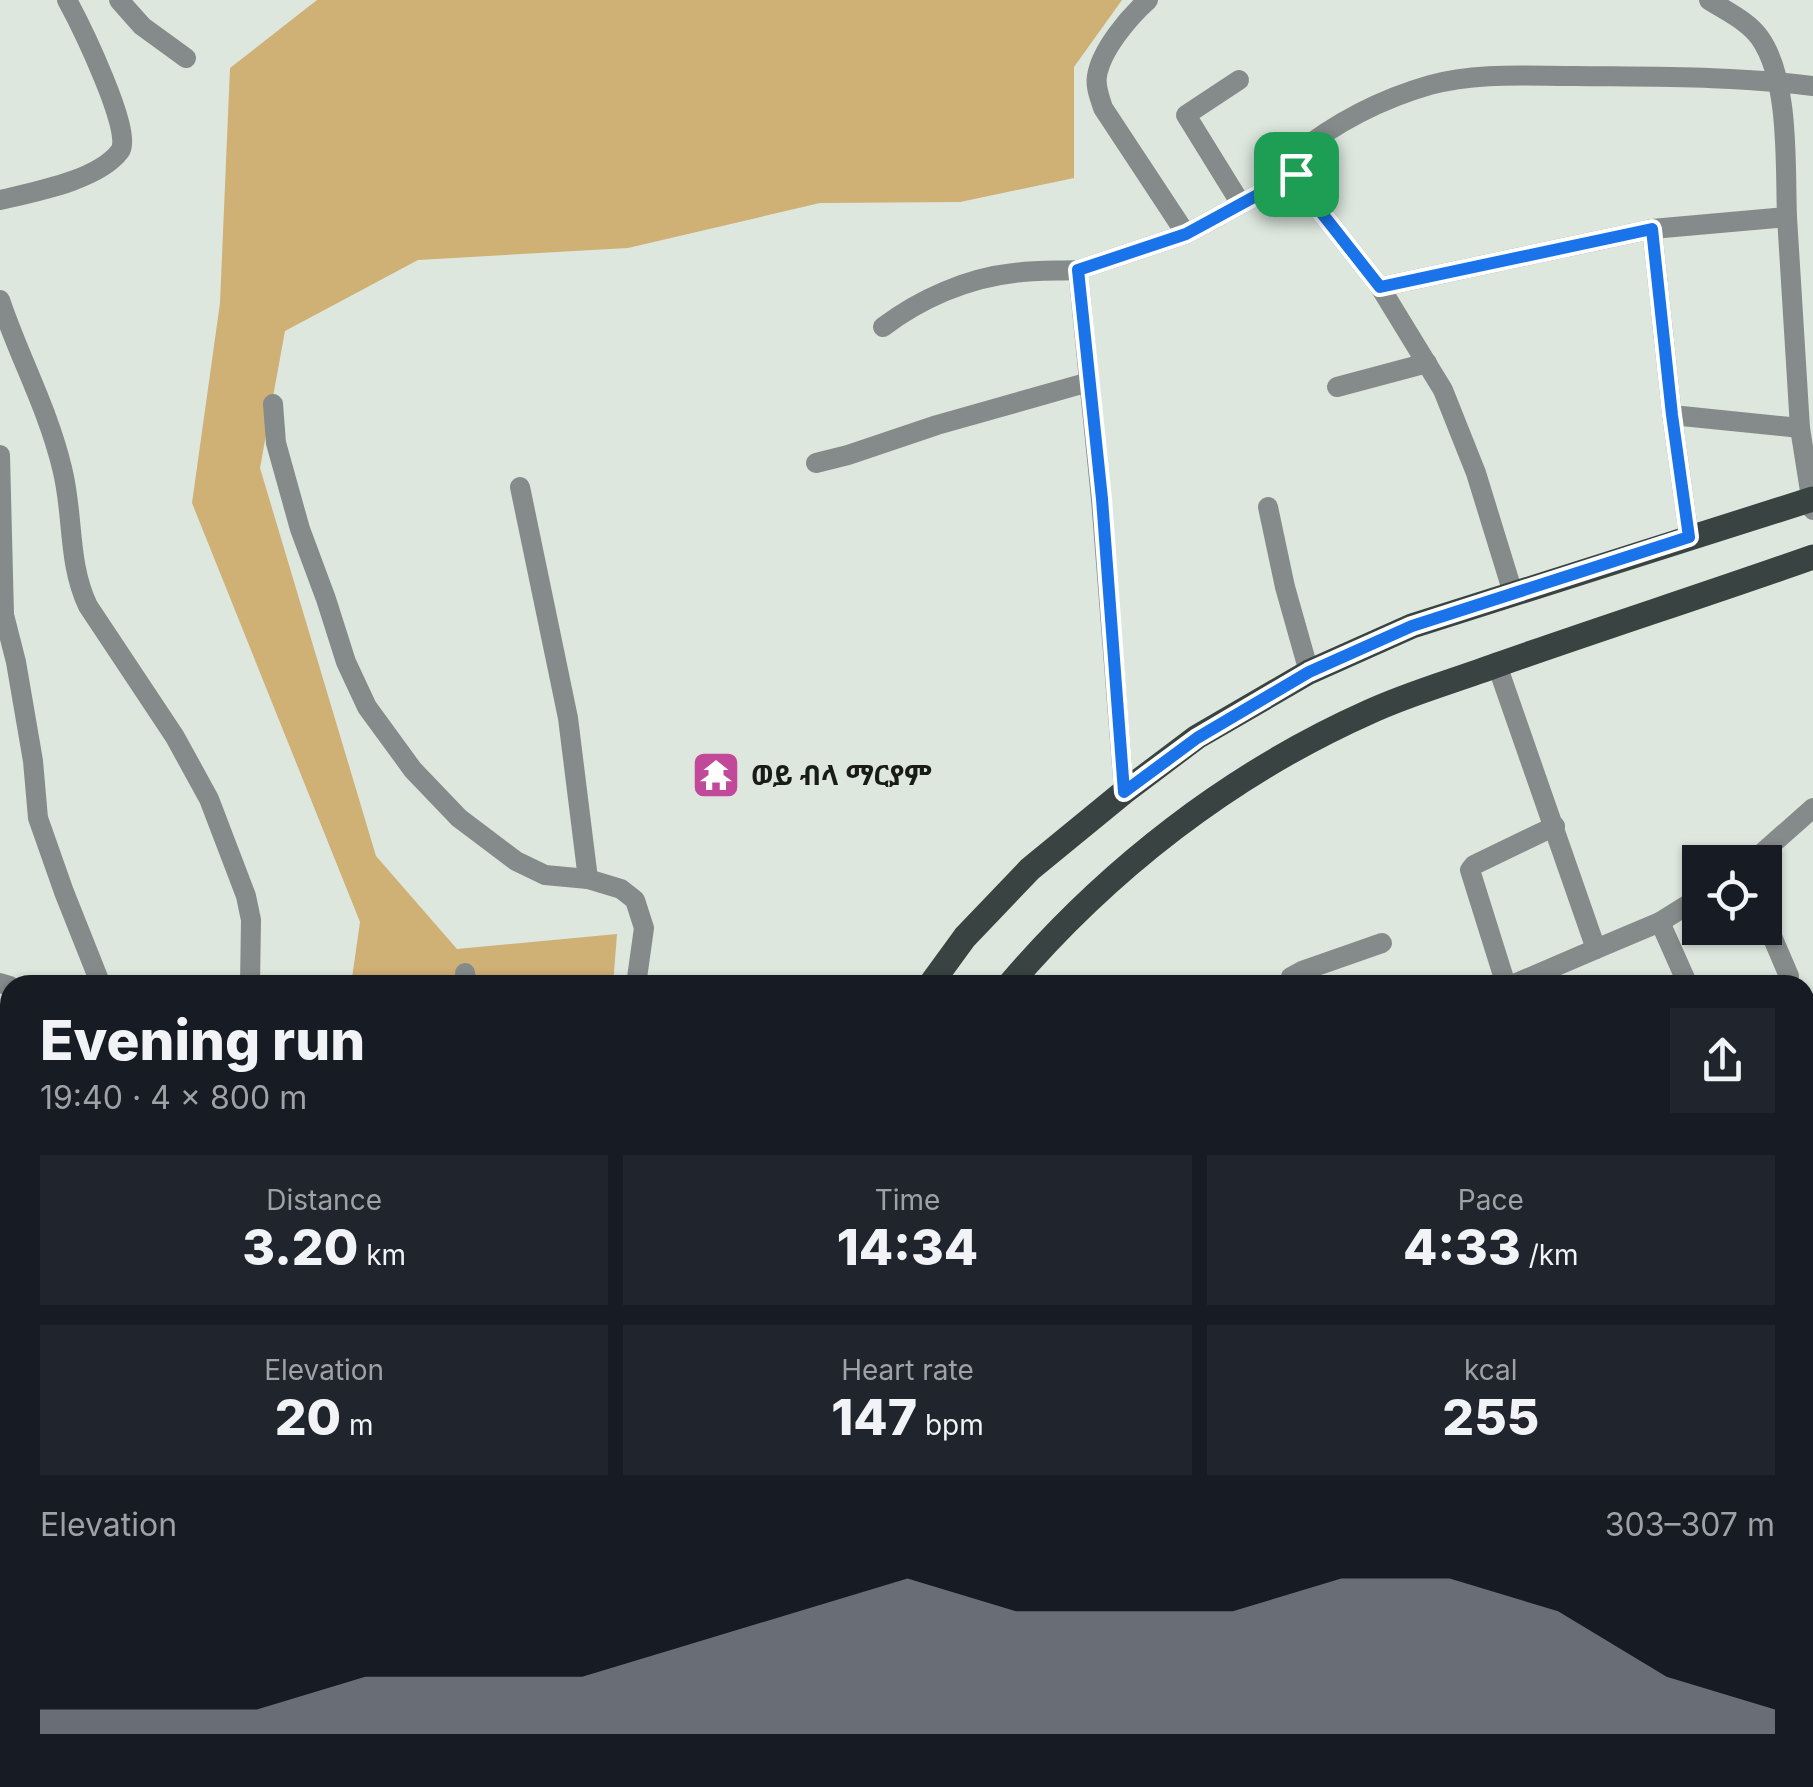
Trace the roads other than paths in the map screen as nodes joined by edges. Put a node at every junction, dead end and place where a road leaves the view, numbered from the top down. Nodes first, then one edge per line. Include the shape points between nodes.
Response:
1 (119, 0) edge
2 (1148, 0) edge
3 (1709, 0) edge
4 (71, 2) edge
5 (186, 58) dead end
6 (1238, 80) dead end
7 (1778, 82) junction
8 (1813, 86) edge
9 (1296, 174) junction
10 (0, 200) edge
11 (1241, 204) junction
12 (1787, 217) junction
13 (1652, 229) junction
14 (1186, 234) junction
15 (1078, 270) junction
16 (1380, 287) junction
17 (0, 300) edge
18 (883, 327) dead end
19 (1428, 362) junction
20 (1089, 382) junction
21 (1337, 387) dead end
22 (273, 404) dead end
23 (1672, 415) junction
24 (1800, 428) junction
25 (0, 454) edge
26 (816, 463) dead end
27 (520, 487) dead end
28 (1812, 503) edge
29 (1268, 507) dead end
30 (1689, 537) junction
31 (1813, 557) edge
32 (1512, 594) junction
33 (2, 611) edge
34 (1497, 666) junction
35 (1309, 672) junction
36 (1124, 792) junction
37 (1813, 808) edge
38 (1555, 826) junction
39 (1771, 845) edge
40 (588, 880) junction
41 (1682, 909) edge
42 (1660, 922) junction
43 (1382, 943) dead end
44 (1776, 945) edge
45 (1596, 949) junction
46 (97, 975) edge
47 (250, 975) edge
48 (637, 975) edge
49 (937, 975) edge
50 (1018, 975) edge
51 (1295, 975) edge
52 (1506, 975) edge
53 (1533, 975) edge
54 (1684, 975) edge
55 (1789, 975) edge

1 - 5 street
2 - 14 street via 1114,37 1097,72 1097,89
3 - 7 street via 1761,40
4 - 10 street via 124,144 107,164 70,182
6 - 11 street via 1186,117
7 - 8 street
7 - 9 street via 1490,76 1433,84 1381,102 1313,141 1295,155
7 - 12 street
9 - 11 street
9 - 16 street
11 - 14 street
12 - 13 street
12 - 24 street
13 - 16 street
13 - 23 street
14 - 15 street
15 - 18 street via 963,284
15 - 20 street
16 - 19 street
17 - 47 street via 50,421 81,592 175,738 240,874 250,920
19 - 21 street
19 - 32 street via 1476,473
20 - 26 street
20 - 36 street
22 - 40 street via 276,443 300,529 368,707 413,770 459,818 545,875
23 - 24 street
23 - 30 street
24 - 28 street
25 - 33 street
27 - 40 street via 568,718
28 - 30 main road
29 - 35 street
30 - 32 main road
31 - 34 main road
32 - 35 main road via 1412,626
33 - 46 street via 16,662 38,818
34 - 38 street
34 - 50 main road via 1365,713 1214,799 1140,854
35 - 36 main road via 1197,738
36 - 49 main road via 1030,870
37 - 39 street
38 - 45 street
38 - 52 street via 1470,870
40 - 48 street via 621,888 635,900 644,928
41 - 42 street
42 - 45 street
42 - 54 street
43 - 51 street
44 - 55 street
45 - 53 street

